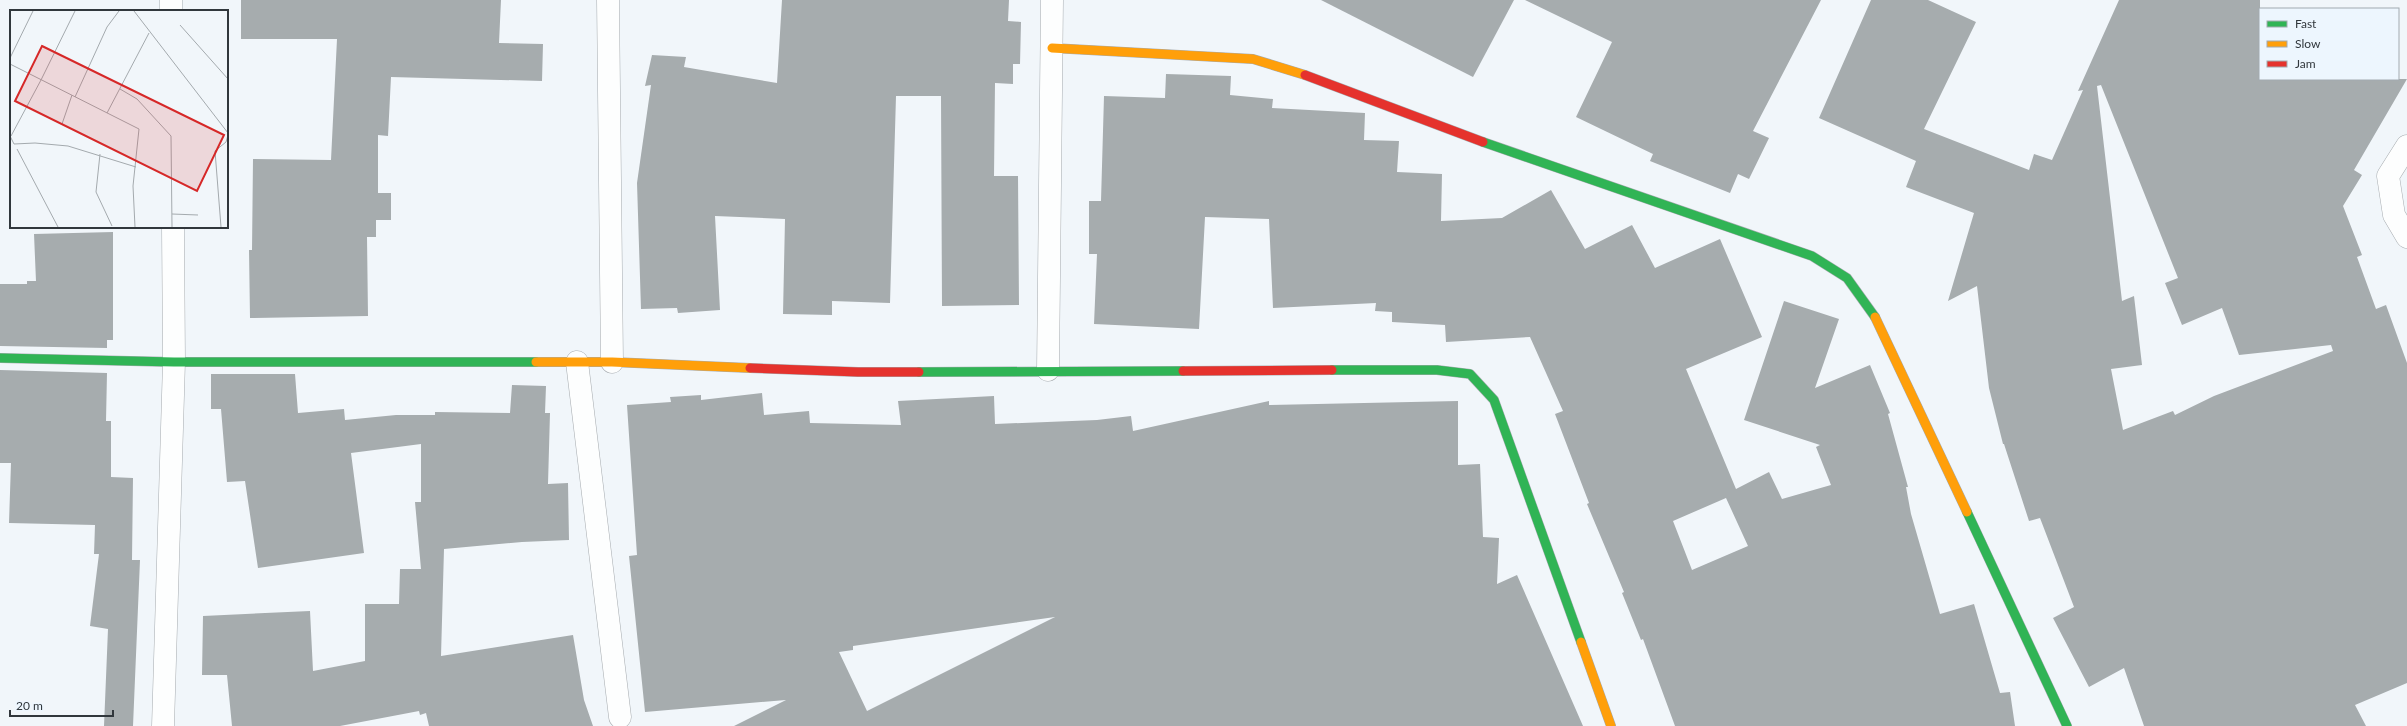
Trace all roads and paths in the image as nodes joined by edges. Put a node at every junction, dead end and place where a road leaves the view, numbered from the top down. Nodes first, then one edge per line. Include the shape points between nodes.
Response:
1 (608, 0) edge
2 (1052, 0) edge
3 (1052, 48) junction
4 (2407, 146) edge
5 (173, 228) edge
6 (2407, 237) edge
7 (0, 358) edge
8 (174, 362) junction
9 (577, 362) junction
10 (612, 362) junction
11 (1048, 370) junction
12 (620, 717) dead end
13 (163, 726) edge
14 (1611, 726) edge
15 (2067, 726) edge

1 - 10 street
2 - 3 street
3 - 11 street
3 - 15 street via 1222,56 1252,59 1284,67 1462,135 1812,256 1847,278 1878,322
4 - 6 street via 2388,176 2394,216
5 - 8 street
7 - 8 street
8 - 9 street
8 - 13 street
9 - 10 street
9 - 12 street
10 - 11 street via 858,372
11 - 14 street via 1437,370 1470,374 1494,400

